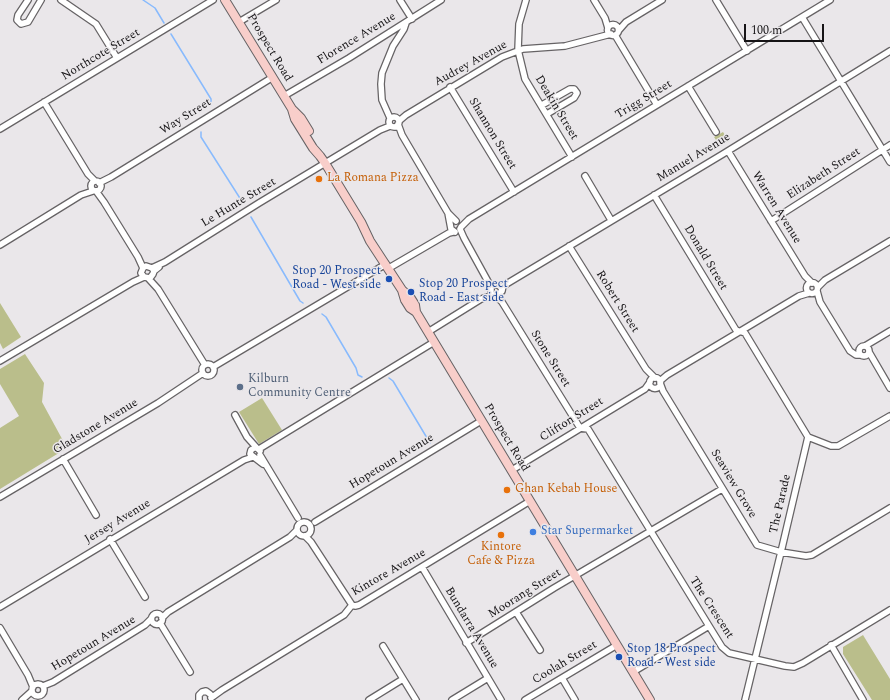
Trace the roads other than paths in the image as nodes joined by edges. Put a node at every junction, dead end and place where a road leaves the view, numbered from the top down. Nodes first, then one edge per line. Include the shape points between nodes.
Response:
1 (28, 0) edge
2 (41, 0) edge
3 (61, 0) edge
4 (213, 0) edge
5 (225, 0) edge
6 (276, 0) edge
7 (400, 0) edge
8 (441, 0) edge
9 (526, 0) edge
10 (594, 0) edge
11 (662, 0) edge
12 (716, 0) edge
13 (830, 0) edge
14 (802, 17) junction
15 (412, 19) junction
16 (239, 22) junction
17 (406, 23) junction
18 (613, 30) junction
19 (518, 50) junction
20 (747, 51) junction
21 (890, 51) edge
22 (117, 58) junction
23 (273, 77) junction
24 (840, 81) junction
25 (688, 86) junction
26 (450, 88) junction
27 (284, 96) junction
28 (44, 102) junction
29 (542, 105) junction
30 (658, 105) junction
31 (548, 114) junction
32 (0, 120) edge
33 (393, 122) junction
34 (2, 128) edge
35 (716, 132) dead end
36 (890, 145) edge
37 (882, 150) junction
38 (728, 151) junction
39 (572, 157) junction
40 (890, 162) edge
41 (325, 163) junction
42 (585, 176) dead end
43 (96, 186) junction
44 (514, 192) junction
45 (654, 195) junction
46 (612, 220) junction
47 (770, 221) junction
48 (456, 227) junction
49 (890, 241) edge
50 (0, 245) edge
51 (569, 246) junction
52 (387, 266) junction
53 (147, 272) junction
54 (812, 288) junction
55 (496, 290) junction
56 (890, 331) edge
57 (428, 332) junction
58 (739, 332) junction
59 (434, 342) junction
60 (865, 351) junction
61 (0, 361) edge
62 (205, 365) junction
63 (213, 367) junction
64 (203, 374) junction
65 (655, 380) junction
66 (654, 388) junction
67 (890, 388) edge
68 (644, 389) junction
69 (663, 391) junction
70 (235, 415) dead end
71 (890, 416) edge
72 (481, 420) junction
73 (580, 428) junction
74 (808, 437) junction
75 (256, 453) junction
76 (63, 459) junction
77 (512, 470) junction
78 (722, 489) junction
79 (0, 497) edge
80 (530, 501) junction
81 (890, 508) edge
82 (96, 515) dead end
83 (304, 529) junction
84 (650, 531) junction
85 (110, 539) junction
86 (782, 552) junction
87 (422, 567) junction
88 (575, 576) junction
89 (145, 597) dead end
90 (352, 605) junction
91 (2, 606) edge
92 (0, 610) edge
93 (890, 610) edge
94 (516, 612) junction
95 (157, 619) junction
96 (709, 626) junction
97 (0, 628) edge
98 (466, 643) junction
99 (616, 645) junction
100 (383, 646) dead end
101 (831, 646) junction
102 (540, 650) dead end
103 (755, 659) junction
104 (190, 672) dead end
105 (633, 672) junction
106 (488, 678) junction
107 (562, 678) junction
108 (403, 679) junction
109 (39, 693) edge
110 (211, 697) edge
111 (24, 699) edge
112 (199, 700) edge
113 (370, 700) edge
114 (416, 700) edge
115 (452, 700) edge
116 (501, 700) edge
117 (525, 700) edge
118 (575, 700) edge
119 (650, 700) edge
120 (745, 700) edge
121 (863, 700) edge

1 - 2 street via 18,14 17,20 21,24 28,22
3 - 22 street via 96,24
4 - 22 street, Northcote Street
5 - 16 main road, Prospect Road
6 - 16 street
7 - 15 street
8 - 15 street, Florence Avenue
9 - 19 street, Deakin Street via 519,24
10 - 18 street
11 - 18 street, Audrey Avenue
12 - 20 street
13 - 14 street, Trigg Street
14 - 20 street, Trigg Street
14 - 24 street
15 - 17 street, Florence Avenue
16 - 23 main road, Prospect Road
17 - 27 street, Florence Avenue
17 - 33 street, Stone Street via 382,73 382,100
18 - 19 street, Audrey Avenue via 600,38 565,46
18 - 30 street
19 - 26 street, Audrey Avenue
19 - 29 street, Deakin Street via 526,79
20 - 25 street, Trigg Street
21 - 24 street, Manuel Avenue
22 - 28 street, Northcote Street
23 - 27 main road, Prospect Road
23 - 43 street, Way Street
24 - 37 street
24 - 38 street, Manuel Avenue
25 - 30 street, Trigg Street
25 - 35 street
26 - 33 street, Audrey Avenue
26 - 44 street, Shannon Street
27 - 41 main road, Prospect Road via 295,119
28 - 34 street, Northcote Street
28 - 43 street
29 - 31 street, Deakin Street
29 - 31 street via 574,88 578,94
30 - 39 street, Trigg Street
31 - 39 street, Deakin Street
32 - 34 street
33 - 41 street, Audrey Avenue
33 - 48 street, Stone Street
36 - 37 street, Elizabeth Street
37 - 40 street
37 - 47 street, Elizabeth Street
38 - 45 street, Manuel Avenue
38 - 47 street, Warren Avenue
39 - 44 street, Trigg Street
41 - 52 main road, Prospect Road via 367,237
41 - 53 street, Le Hunte Street
42 - 46 street
43 - 50 street, Way Street
43 - 53 street
44 - 48 street, Trigg Street
45 - 46 street, Manuel Avenue
45 - 58 street, Donald Street
46 - 51 street, Manuel Avenue
47 - 54 street, Warren Avenue
48 - 52 street, Trigg Street
48 - 55 street, Stone Street
49 - 54 street
51 - 55 street, Manuel Avenue
51 - 65 street, Robert Street
52 - 57 main road, Prospect Road via 402,290 405,300
52 - 63 street
53 - 61 street, Le Hunte Street
53 - 62 street
54 - 58 street
54 - 60 street, Warren Avenue via 848,348
55 - 57 street, Manuel Avenue
55 - 73 street, Stone Street
56 - 60 street via 874,341
57 - 59 main road, Prospect Road
58 - 65 street
58 - 74 street via 745,333
59 - 72 main road, Prospect Road
59 - 75 street, Jersey Avenue
60 - 67 street
62 - 63 street via 210,364
62 - 64 street
63 - 64 street via 215,371 211,376
64 - 76 street, Gladstone Avenue
65 - 66 street via 658,387
65 - 66 street via 650,386
65 - 68 street, Clifton Street
65 - 69 street, Seaview Grove
66 - 68 street, Clifton Street
66 - 69 street
68 - 73 street, Clifton Street
69 - 78 street, Seaview Grove
70 - 75 street
71 - 74 street via 838,446 831,446
72 - 77 main road, Prospect Road
72 - 83 street, Hopetoun Avenue
73 - 77 street, Clifton Street
73 - 84 street, The Crescent via 588,429
74 - 86 street, The Parade
75 - 83 street
75 - 85 street, Jersey Avenue
76 - 79 street, Gladstone Avenue
76 - 82 street
77 - 80 main road, Prospect Road
78 - 84 street, Moorang Street
78 - 86 street, Seaview Grove via 757,545
80 - 87 street, Kintore Avenue
80 - 88 main road, Prospect Road
81 - 86 street, Seaview Grove via 812,555
83 - 90 street
83 - 95 street, Hopetoun Avenue
84 - 88 street, Moorang Street
84 - 96 street, The Crescent
85 - 89 street
85 - 91 street, Jersey Avenue
86 - 103 street, The Parade
87 - 90 street, Kintore Avenue via 359,605
87 - 98 street, Bundarra Avenue
88 - 94 street, Moorang Street
88 - 99 main road, Prospect Road
90 - 110 street, Kintore Avenue via 344,615
91 - 92 street, Jersey Avenue
93 - 101 street, The Crescent
94 - 98 street, Moorang Street
94 - 102 street
95 - 104 street
95 - 109 street, Hopetoun Avenue
96 - 103 street, The Crescent via 722,647 729,653
96 - 105 street
97 - 109 street
98 - 106 street, Bundarra Avenue
99 - 105 main road, Prospect Road
99 - 107 street, Coolah Street
100 - 108 street
101 - 103 street, The Crescent via 794,667
101 - 121 street
103 - 120 street, The Parade
105 - 119 main road, Prospect Road
106 - 115 street
106 - 116 street, Bundarra Avenue
107 - 117 street, Coolah Street
107 - 118 street
108 - 113 street
108 - 114 street
109 - 111 street, Hopetoun Avenue
110 - 112 street, Kintore Avenue via 206,691 202,692

